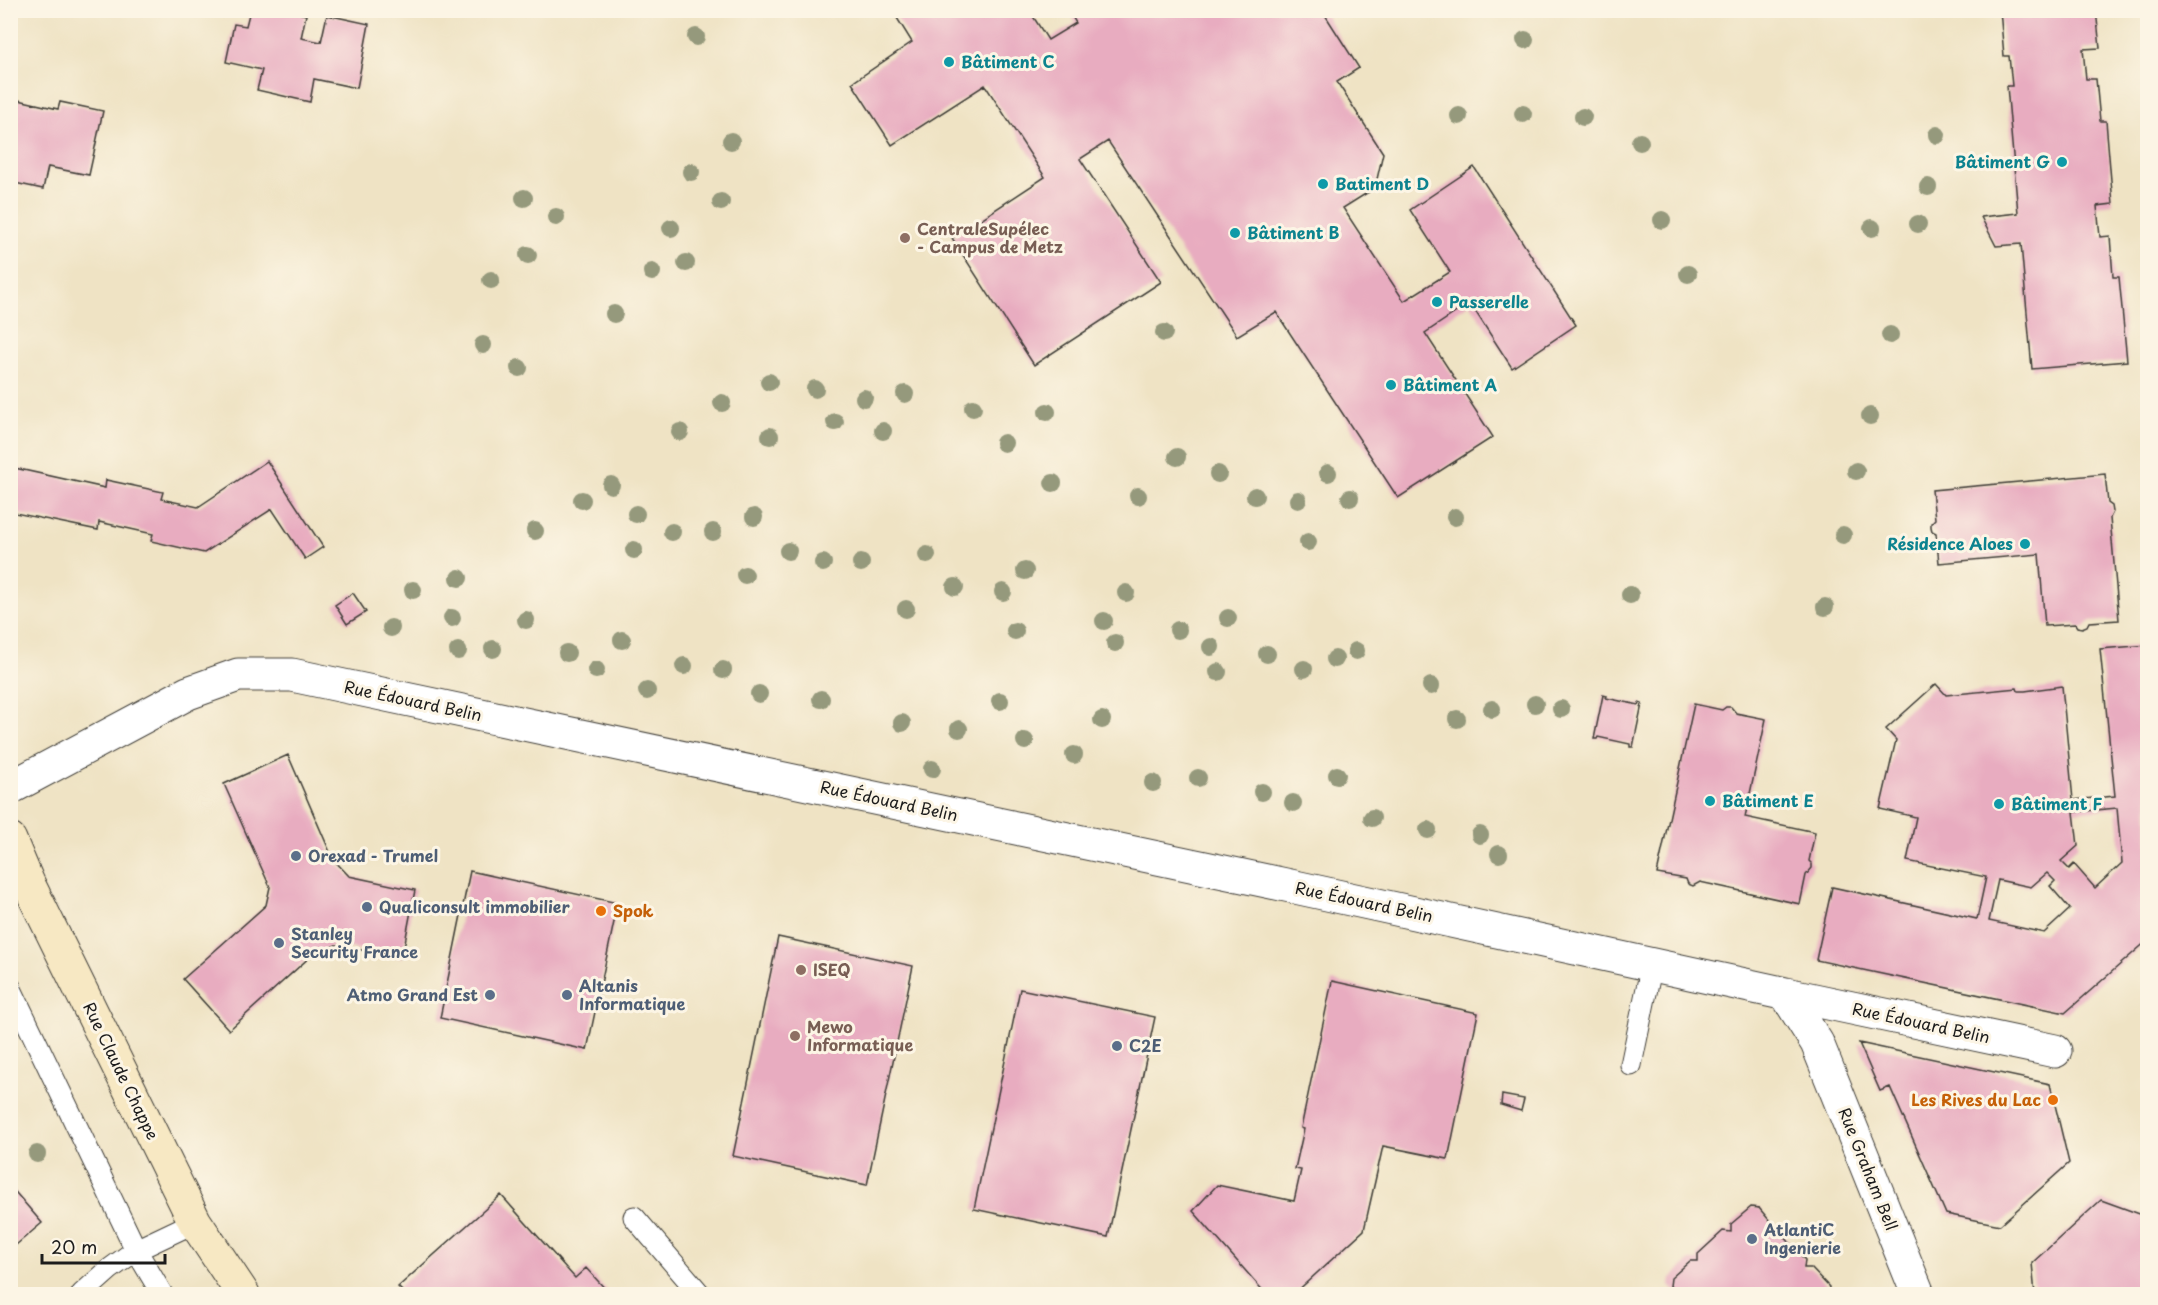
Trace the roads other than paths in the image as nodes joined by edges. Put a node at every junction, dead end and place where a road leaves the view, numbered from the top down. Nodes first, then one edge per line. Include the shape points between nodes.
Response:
1 (10, 788) edge
2 (10, 840) edge
3 (1652, 964) junction
4 (10, 987) edge
5 (1786, 994) junction
6 (2055, 1051) dead end
7 (1631, 1065) dead end
8 (634, 1217) dead end
9 (195, 1222) junction
10 (136, 1250) junction
11 (82, 1294) edge
12 (162, 1294) edge
13 (243, 1294) edge
14 (700, 1294) edge
15 (1918, 1294) edge

1 - 3 street, Rue Édouard Belin via 188,693 238,675 292,675
2 - 9 street, Rue Claude Chappe
3 - 5 street, Rue Édouard Belin
3 - 7 lane
4 - 10 lane
5 - 6 street, Rue Édouard Belin
5 - 15 street, Rue Graham Bell via 1817,1043
8 - 14 lane
9 - 10 lane
9 - 13 street, Rue Claude Chappe
10 - 11 lane
10 - 12 lane

